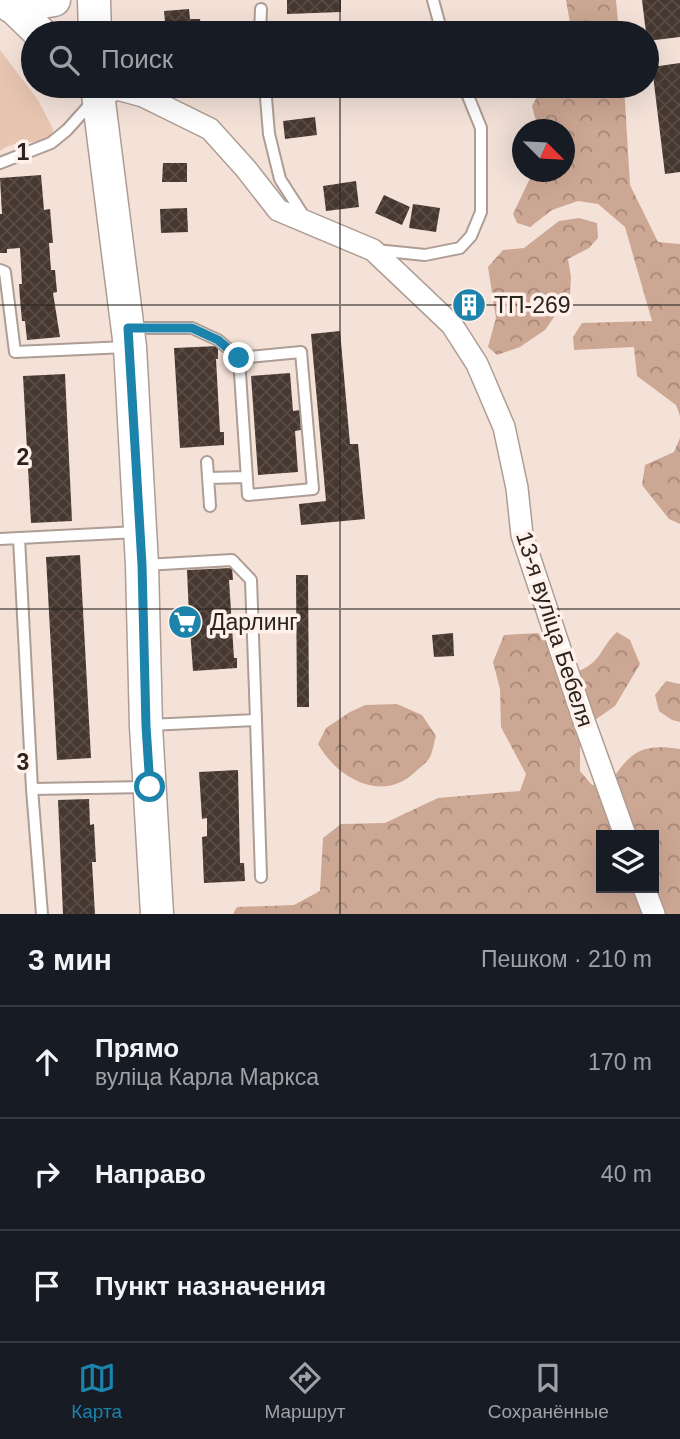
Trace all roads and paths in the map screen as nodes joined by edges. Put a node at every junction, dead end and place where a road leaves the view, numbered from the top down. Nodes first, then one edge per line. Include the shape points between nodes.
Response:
1 (54, 0) edge
2 (94, 0) edge
3 (433, 0) edge
4 (9, 3) edge
5 (261, 9) dead end
6 (28, 21) edge
7 (95, 21) edge
8 (260, 21) edge
9 (439, 21) edge
10 (88, 98) edge
11 (95, 98) edge
12 (147, 98) edge
13 (266, 98) edge
14 (469, 98) edge
15 (0, 163) edge
16 (307, 221) junction
17 (373, 250) junction
18 (0, 270) edge
19 (129, 337) junction
20 (239, 358) junction
21 (207, 462) dead end
22 (247, 477) junction
23 (208, 478) junction
24 (210, 506) dead end
25 (139, 531) junction
26 (19, 538) junction
27 (0, 539) edge
28 (142, 565) junction
29 (256, 720) junction
30 (146, 726) junction
31 (150, 787) junction
32 (32, 789) junction
33 (623, 830) edge
34 (261, 877) dead end
35 (646, 893) edge
36 (43, 914) edge
37 (157, 914) edge
38 (654, 914) edge

1 - 4 main road
2 - 7 main road
3 - 9 lane
4 - 6 main road
5 - 8 lane
10 - 15 lane via 67,130 51,143
11 - 19 main road
12 - 16 street, 13-я вуліца Бебеля via 210,129 278,210
13 - 16 lane via 280,179
14 - 17 lane via 481,128 481,212 471,236 460,248 425,255
16 - 17 street, 13-я вуліца Бебеля
17 - 33 street, 13-я вуліца Бебеля via 452,325 482,373 504,427 522,535
18 - 19 lane via 5,272 15,352
19 - 20 lane via 192,328 218,340
19 - 25 main road
20 - 22 lane
20 - 22 lane via 301,352 313,489 248,495
21 - 23 lane
22 - 23 lane
23 - 24 lane
25 - 26 lane
25 - 28 main road
26 - 27 lane
26 - 32 lane
28 - 29 lane via 232,560 251,580
28 - 30 main road
29 - 30 lane
29 - 34 lane
30 - 31 main road
31 - 32 lane
31 - 37 main road
32 - 36 lane
35 - 38 street

